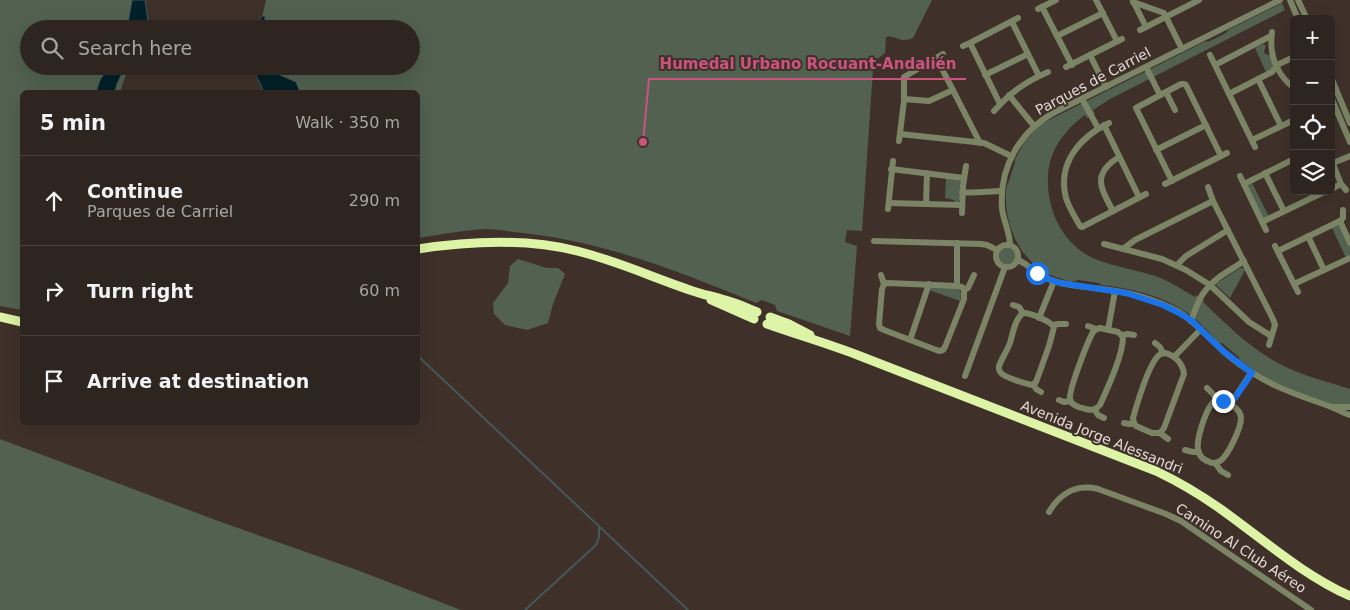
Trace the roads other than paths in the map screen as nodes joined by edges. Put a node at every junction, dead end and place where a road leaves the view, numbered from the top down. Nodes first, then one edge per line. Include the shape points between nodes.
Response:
1 (1056, 0) edge
2 (1096, 0) edge
3 (1199, 0) edge
4 (1280, 0) edge
5 (1290, 0) edge
6 (1298, 0) edge
7 (1133, 1) edge
8 (1103, 13) junction
9 (1296, 15) edge
10 (1304, 15) edge
11 (1167, 16) junction
12 (1057, 36) junction
13 (970, 43) junction
14 (963, 46) dead end
15 (1182, 49) junction
16 (1028, 54) junction
17 (1090, 55) junction
18 (1210, 55) dead end
19 (1290, 59) edge
20 (1214, 65) junction
21 (1146, 67) junction
22 (1276, 67) junction
23 (1048, 72) dead end
24 (985, 75) junction
25 (1039, 76) junction
26 (1258, 79) junction
27 (1290, 84) edge
28 (1106, 87) junction
29 (1335, 87) edge
30 (954, 90) junction
31 (1163, 94) junction
32 (1229, 94) junction
33 (1009, 95) junction
34 (904, 99) junction
35 (1082, 99) junction
36 (1000, 104) junction
37 (1335, 105) edge
38 (1175, 110) dead end
39 (994, 111) dead end
40 (1290, 122) edge
41 (1350, 123) edge
42 (1206, 125) junction
43 (1034, 126) junction
44 (1103, 126) junction
45 (1281, 126) junction
46 (1349, 138) edge
47 (980, 143) junction
48 (1156, 150) junction
49 (1011, 156) junction
50 (1350, 156) edge
51 (1119, 157) junction
52 (1335, 160) edge
53 (892, 161) dead end
54 (1290, 161) edge
55 (966, 166) dead end
56 (892, 169) junction
57 (1335, 169) edge
58 (928, 173) junction
59 (1265, 173) junction
60 (1240, 176) dead end
61 (964, 178) junction
62 (1244, 184) junction
63 (1341, 184) junction
64 (1208, 187) dead end
65 (1335, 187) edge
66 (1346, 190) dead end
67 (1002, 191) junction
68 (962, 192) junction
69 (1146, 194) dead end
70 (1310, 195) edge
71 (1139, 197) junction
72 (1213, 201) junction
73 (926, 204) junction
74 (962, 205) junction
75 (1343, 210) dead end
76 (1112, 211) junction
77 (1284, 211) junction
78 (962, 213) dead end
79 (1340, 221) junction
80 (1262, 222) junction
81 (1228, 230) junction
82 (1266, 230) dead end
83 (1348, 234) edge
84 (1308, 236) junction
85 (874, 241) dead end
86 (957, 243) junction
87 (1350, 243) edge
88 (1104, 244) dead end
89 (1010, 245) junction
90 (420, 249) edge
91 (1123, 249) junction
92 (997, 250) junction
93 (1350, 258) edge
94 (1017, 260) junction
95 (1244, 262) junction
96 (1177, 265) junction
97 (1005, 267) junction
98 (1324, 270) junction
99 (881, 275) dead end
100 (974, 275) dead end
101 (1054, 281) junction
102 (884, 284) junction
103 (929, 284) junction
104 (1294, 284) junction
105 (1210, 285) junction
106 (957, 286) junction
107 (964, 290) junction
108 (1115, 291) junction
109 (1298, 292) dead end
110 (1013, 305) dead end
111 (1023, 313) junction
112 (756, 315) dead end
113 (0, 316) edge
114 (1039, 318) junction
115 (769, 320) dead end
116 (1191, 320) junction
117 (20, 321) edge
118 (1066, 324) dead end
119 (1054, 325) junction
120 (1088, 326) dead end
121 (1096, 330) junction
122 (1108, 330) junction
123 (1201, 330) junction
124 (1122, 335) junction
125 (1134, 335) dead end
126 (1272, 336) junction
127 (910, 340) junction
128 (1155, 343) dead end
129 (1269, 345) dead end
130 (1163, 353) junction
131 (1174, 357) junction
132 (1252, 373) junction
133 (965, 376) dead end
134 (1034, 385) junction
135 (1207, 388) dead end
136 (1041, 392) dead end
137 (1059, 400) dead end
138 (1217, 400) junction
139 (1070, 401) junction
140 (1230, 405) junction
141 (1332, 407) junction
142 (1350, 407) edge
143 (1094, 410) junction
144 (1350, 415) edge
145 (1104, 418) dead end
146 (1124, 423) dead end
147 (1134, 423) junction
148 (1160, 433) junction
149 (1168, 439) dead end
150 (1185, 450) dead end
151 (1199, 452) junction
152 (1215, 463) junction
153 (1228, 475) dead end
154 (1050, 512) dead end
155 (1350, 596) edge
156 (1311, 610) edge

1 - 12 street via 1040,8
2 - 8 street
3 - 11 street
4 - 15 street, Parques de Carriel
5 - 9 street
6 - 10 street
7 - 11 street
7 - 11 street via 1143,28
8 - 12 street
8 - 17 street via 1120,40
11 - 15 street
12 - 17 street via 1069,66
13 - 14 street
13 - 16 street via 1015,20
13 - 24 street
15 - 21 street, Parques de Carriel
16 - 24 street
16 - 25 street
17 - 28 street
18 - 20 street
19 - 22 street
20 - 22 street via 1272,34
20 - 32 street
21 - 28 street, Parques de Carriel
21 - 31 street
22 - 26 street
22 - 27 street
23 - 25 street
24 - 36 street
25 - 33 street
26 - 32 street
26 - 45 street
28 - 35 street, Parques de Carriel
29 - 41 street
30 - 34 street via 930,101
30 - 34 street via 940,56 905,76
30 - 47 street
31 - 38 street
31 - 42 street via 1185,84
31 - 48 street via 1136,108
32 - 45 street via 1254,144
33 - 36 street
33 - 43 street
34 - 47 street via 900,137
35 - 43 street, Parques de Carriel
35 - 44 street
36 - 39 street
37 - 46 street
40 - 45 street
42 - 48 street
42 - 48 street via 1224,154 1169,183
43 - 49 street, Parques de Carriel
44 - 51 street
44 - 76 street via 1083,140 1071,155 1065,178 1066,196 1082,227
47 - 49 street
49 - 67 street, Parques de Carriel
50 - 52 street
51 - 71 street
51 - 76 street via 1107,166 1101,179 1102,191
53 - 56 street
54 - 59 street
55 - 61 street
56 - 58 street
56 - 73 street via 889,206
57 - 63 street
58 - 61 street
58 - 73 street
59 - 62 street
59 - 77 street
60 - 62 street
61 - 68 street
62 - 80 street
63 - 65 street
63 - 66 street
64 - 72 street
67 - 68 street
67 - 89 street, Parques de Carriel
68 - 74 street
69 - 71 street
70 - 77 street
71 - 76 street
72 - 81 street
72 - 91 street
73 - 74 street
74 - 78 street
75 - 79 street
77 - 80 street
79 - 83 street
79 - 84 street
80 - 82 street
81 - 95 street
81 - 96 street
83 - 87 street
84 - 98 street
84 - 104 street via 1276,248
85 - 86 street
86 - 92 street via 985,244
86 - 106 street
88 - 91 street
89 - 92 street
89 - 94 street via 1016,250
90 - 112 highway via 491,242 550,246 608,260 722,299
91 - 96 street
92 - 97 street via 996,261
93 - 98 street
94 - 97 street
94 - 101 street
95 - 105 street
95 - 126 street via 1274,319
96 - 105 street
97 - 133 street
98 - 104 street
99 - 102 street
100 - 107 street
101 - 108 street
101 - 114 street
102 - 103 street
102 - 127 street via 879,327
103 - 106 street
103 - 127 street
104 - 109 street
105 - 116 street via 1202,294
105 - 126 street via 1249,322
106 - 107 street
107 - 127 street via 964,299 944,348 939,351
108 - 116 street via 1163,305
108 - 122 street
110 - 111 street
111 - 114 street
111 - 134 street via 999,370 1004,376
113 - 117 highway
114 - 119 street
115 - 155 highway, Avenida Jorge Alessandri via 802,330 824,342 1163,474 1220,509 1311,576
116 - 123 street
118 - 119 street
119 - 134 street
120 - 121 street
121 - 122 street
121 - 139 street via 1076,375
122 - 124 street
123 - 131 street
123 - 132 street
124 - 125 street
124 - 143 street via 1123,342 1111,379 1100,405
126 - 129 street
128 - 130 street
130 - 131 street
130 - 147 street via 1150,372
131 - 148 street via 1184,374
132 - 140 street
132 - 141 street via 1281,389
134 - 136 street
135 - 138 street
137 - 139 street
138 - 140 street
138 - 151 street via 1211,404 1205,418 1198,441
139 - 143 street via 1081,408
140 - 152 street via 1240,413 1240,420 1229,449
141 - 142 street
141 - 144 street
143 - 145 street
146 - 147 street
147 - 148 street via 1152,433
148 - 149 street
150 - 151 street
151 - 152 street via 1206,460
152 - 153 street
154 - 156 street, Camino Al Club Aéreo via 1063,495 1087,487 1166,514

